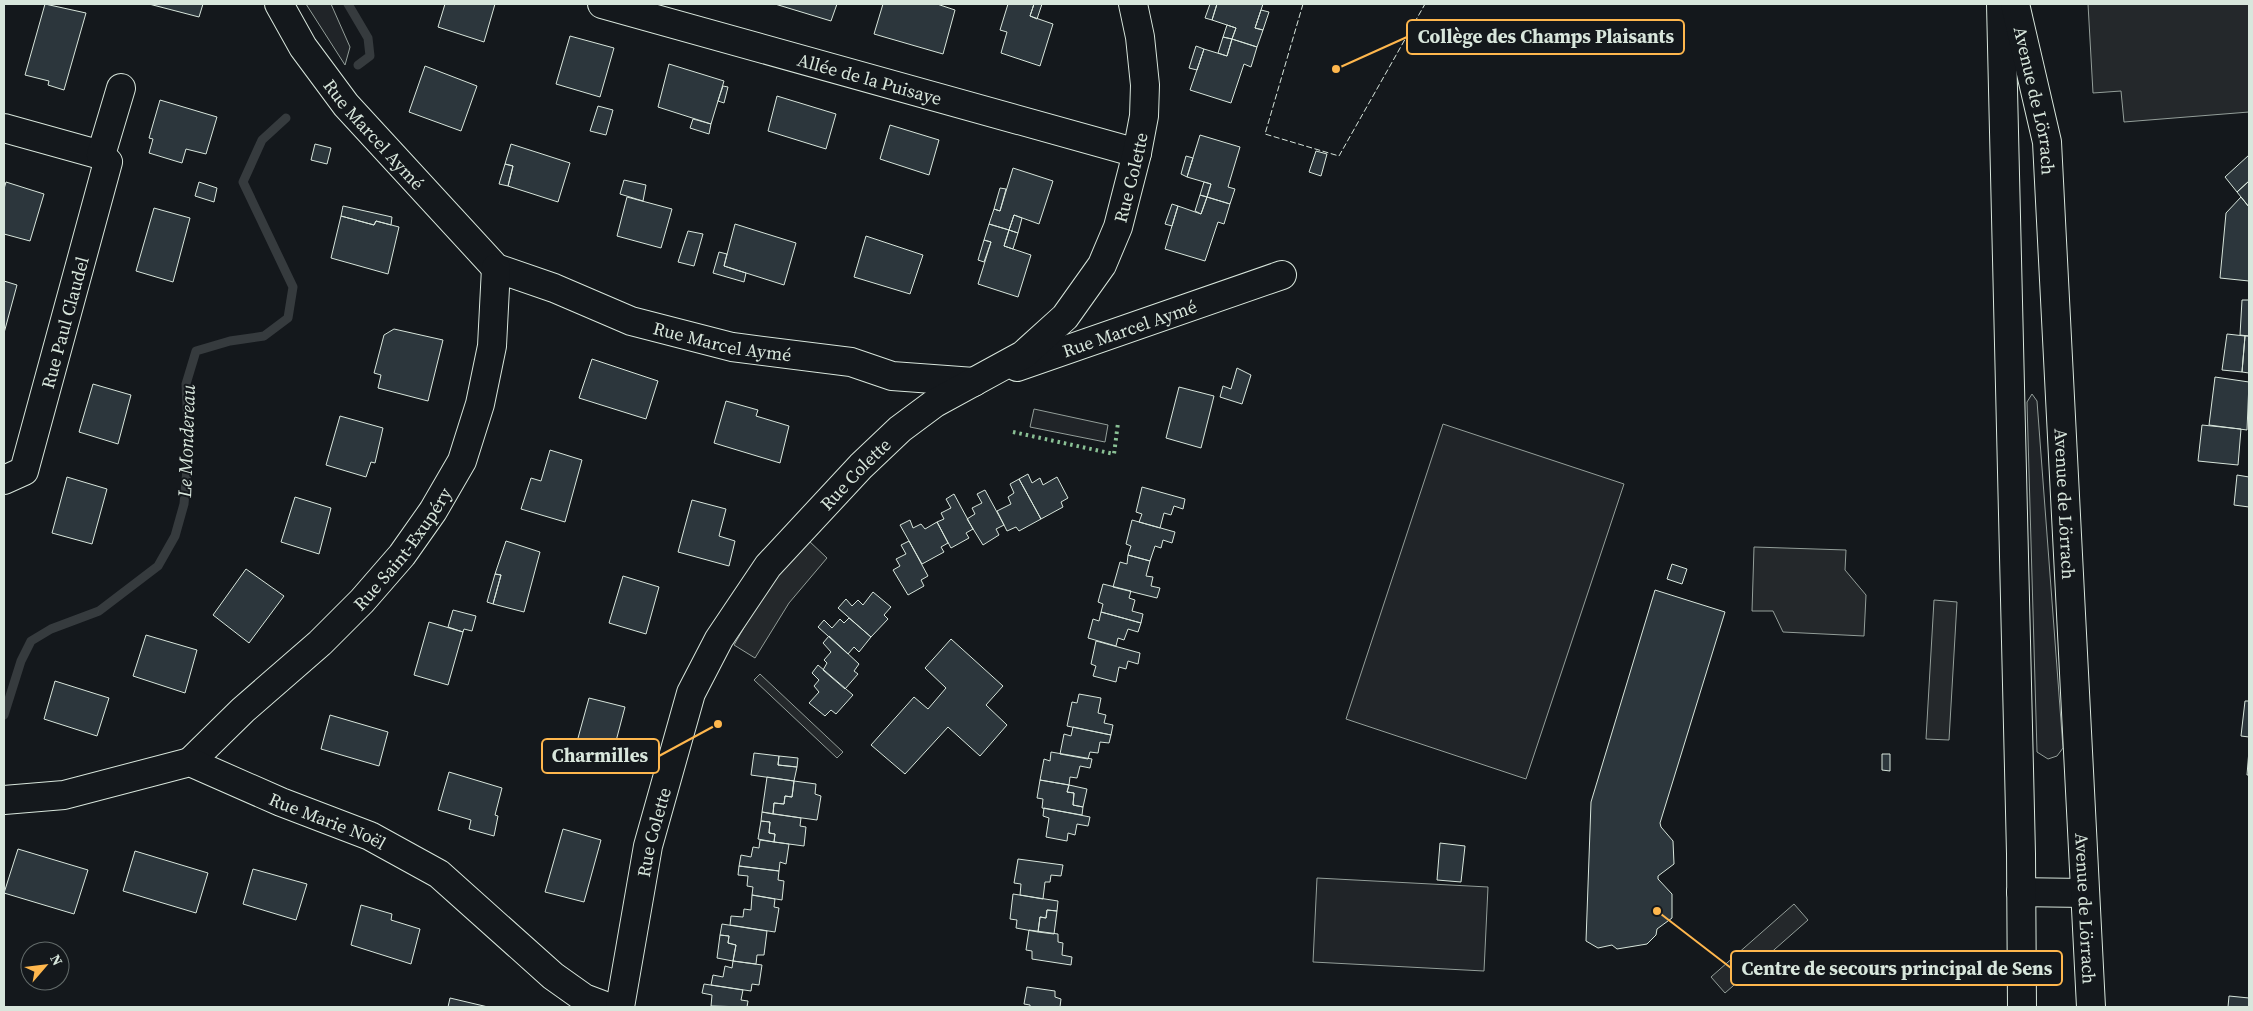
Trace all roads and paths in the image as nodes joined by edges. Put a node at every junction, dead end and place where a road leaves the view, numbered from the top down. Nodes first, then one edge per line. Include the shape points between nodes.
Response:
1 (279, 4) edge
2 (602, 4) edge
3 (1133, 4) edge
4 (2001, 4) edge
5 (2015, 4) edge
6 (121, 88) dead end
7 (4, 128) edge
8 (1137, 153) junction
9 (101, 155) junction
10 (496, 268) junction
11 (1282, 274) dead end
12 (974, 382) junction
13 (4, 480) edge
14 (190, 762) junction
15 (7, 800) edge
16 (2021, 892) junction
17 (2085, 893) junction
18 (608, 1007) edge
19 (620, 1007) edge
20 (2022, 1007) edge
21 (2091, 1007) edge

1 - 10 street, Rue Marcel Aymé via 303,47 346,105
2 - 8 street, Allée de la Puisaye
3 - 8 street, Rue Colette via 1145,86 1144,116
4 - 16 street, Avenue de Lörrach
5 - 17 street, Avenue de Lörrach via 2047,142
6 - 9 street, Rue Paul Claudel
7 - 9 street
8 - 12 street, Rue Colette via 1118,228 1102,265 1066,317 1023,355
9 - 13 street, Rue Paul Claudel via 108,162 24,471
10 - 12 street, Rue Marcel Aymé via 554,288 631,321 732,347 851,362 892,376
10 - 14 street, Rue Saint-Exupéry via 492,346 480,404 462,460 432,511 402,555 362,601 320,644 243,710
11 - 12 street, Rue Marcel Aymé
12 - 19 street, Rue Colette via 928,408 861,466 768,566 720,639 692,693 648,846
14 - 15 street via 64,795
14 - 18 street, Rue Marie Noël via 280,802 370,836 439,874 554,976 584,998
16 - 17 street
16 - 20 street, Avenue de Lörrach
17 - 21 street, Avenue de Lörrach

